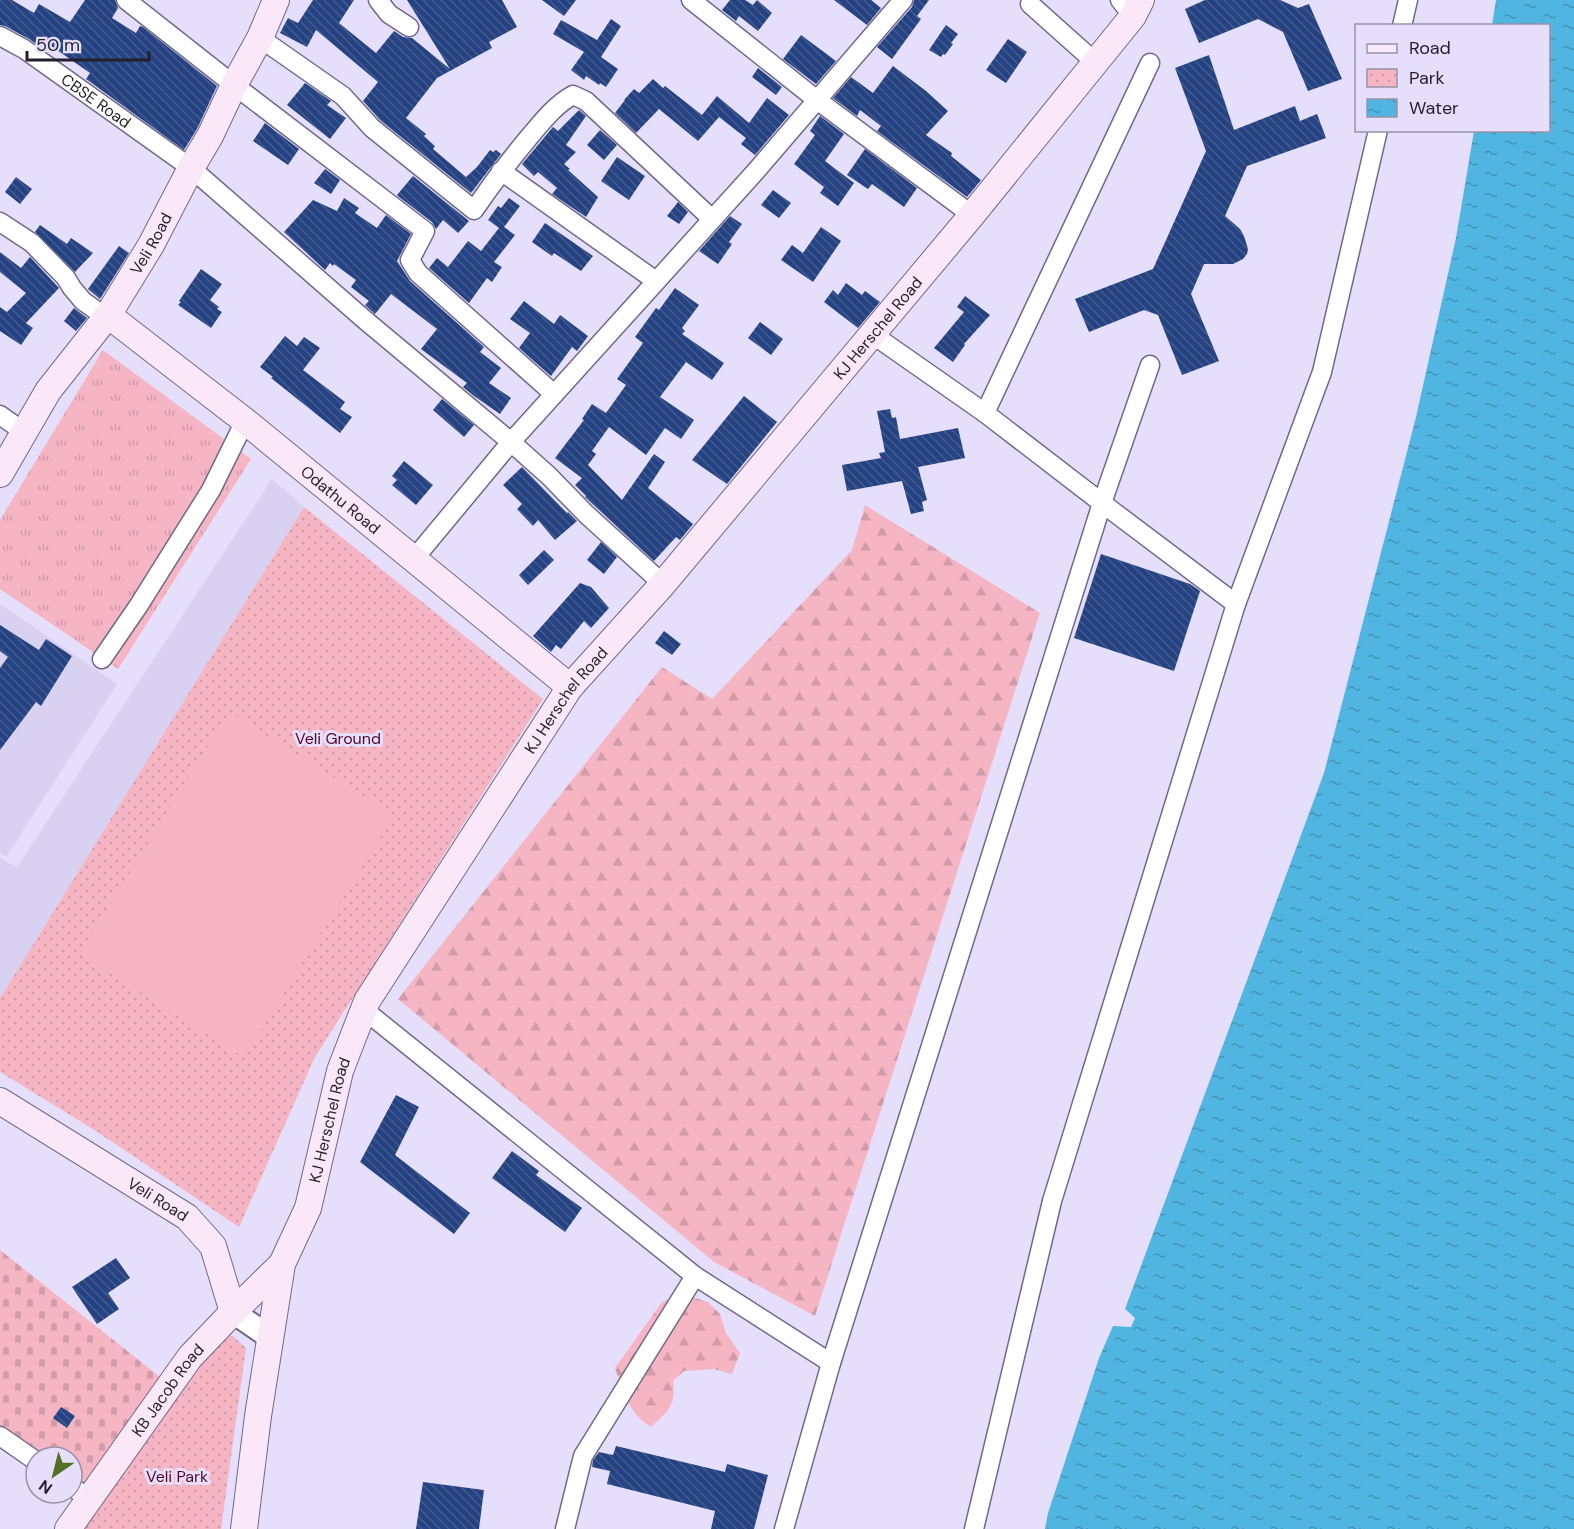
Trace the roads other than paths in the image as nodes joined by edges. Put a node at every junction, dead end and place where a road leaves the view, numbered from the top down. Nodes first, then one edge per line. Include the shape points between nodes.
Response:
1 (126, 0) edge
2 (276, 0) edge
3 (378, 0) edge
4 (691, 0) edge
5 (903, 0) edge
6 (1408, 0) edge
7 (1030, 4) dead end
8 (1132, 5) edge
9 (1402, 24) edge
10 (409, 27) dead end
11 (0, 36) edge
12 (260, 38) junction
13 (1096, 63) junction
14 (1150, 63) dead end
15 (234, 85) junction
16 (817, 100) junction
17 (1378, 132) edge
18 (191, 168) junction
19 (501, 171) junction
20 (972, 215) junction
21 (712, 219) junction
22 (0, 222) edge
23 (656, 281) junction
24 (108, 315) junction
25 (872, 334) junction
26 (1150, 365) dead end
27 (554, 394) junction
28 (985, 413) junction
29 (0, 415) edge
30 (245, 421) junction
31 (24, 432) junction
32 (511, 442) junction
33 (0, 474) edge
34 (1102, 503) junction
35 (413, 560) junction
36 (663, 584) junction
37 (1236, 604) junction
38 (102, 659) dead end
39 (570, 687) junction
40 (363, 1009) junction
41 (0, 1101) edge
42 (282, 1264) junction
43 (695, 1276) junction
44 (233, 1312) junction
45 (271, 1338) junction
46 (831, 1363) junction
47 (0, 1436) edge
48 (24, 1453) edge
49 (84, 1489) edge
50 (77, 1505) edge
51 (68, 1529) edge
52 (244, 1529) edge
53 (565, 1529) edge
54 (784, 1529) edge
55 (974, 1529) edge

1 - 15 street
2 - 12 main road, Veli Road
3 - 10 street via 389,14
4 - 16 street
5 - 16 street
6 - 9 street
7 - 13 street
8 - 13 main road, KJ Herschel Road
11 - 18 street, CBSE Road
12 - 15 main road, Veli Road
12 - 19 street via 343,96 372,128 474,210
13 - 20 main road, KJ Herschel Road
14 - 28 street
15 - 18 main road, Veli Road
15 - 27 street via 424,231 410,260 418,273
16 - 20 street
16 - 21 street
17 - 37 street via 1322,372
18 - 24 main road, Veli Road via 151,245
18 - 32 street, CBSE Road
19 - 21 street via 561,101 573,95 586,101
19 - 23 street
20 - 25 main road, KJ Herschel Road
21 - 23 street
22 - 24 street via 32,243 83,301
23 - 27 street
24 - 30 main road, Odathu Road
24 - 31 main road, Veli Road via 48,391
25 - 28 street
25 - 36 main road, KJ Herschel Road
26 - 34 street
27 - 32 street
28 - 34 street
29 - 31 street
30 - 35 main road, Odathu Road
30 - 38 street via 211,490
31 - 33 main road, Veli Road
32 - 35 street
32 - 36 street, CBSE Road
34 - 37 street
34 - 46 street
35 - 39 main road, Odathu Road
36 - 39 main road, KJ Herschel Road
37 - 55 street via 1052,1201
39 - 40 main road, KJ Herschel Road
40 - 42 main road, KJ Herschel Road via 340,1071 308,1208
40 - 43 street
41 - 44 main road, Veli Road via 187,1217 213,1246
42 - 44 main road, KB Jacob Road
42 - 45 main road, KJ Herschel Road
43 - 46 street
43 - 53 street via 583,1456
44 - 45 street
44 - 49 main road, KB Jacob Road via 190,1357
45 - 52 main road, KJ Herschel Road
46 - 54 street
47 - 48 street
50 - 51 main road, KB Jacob Road

